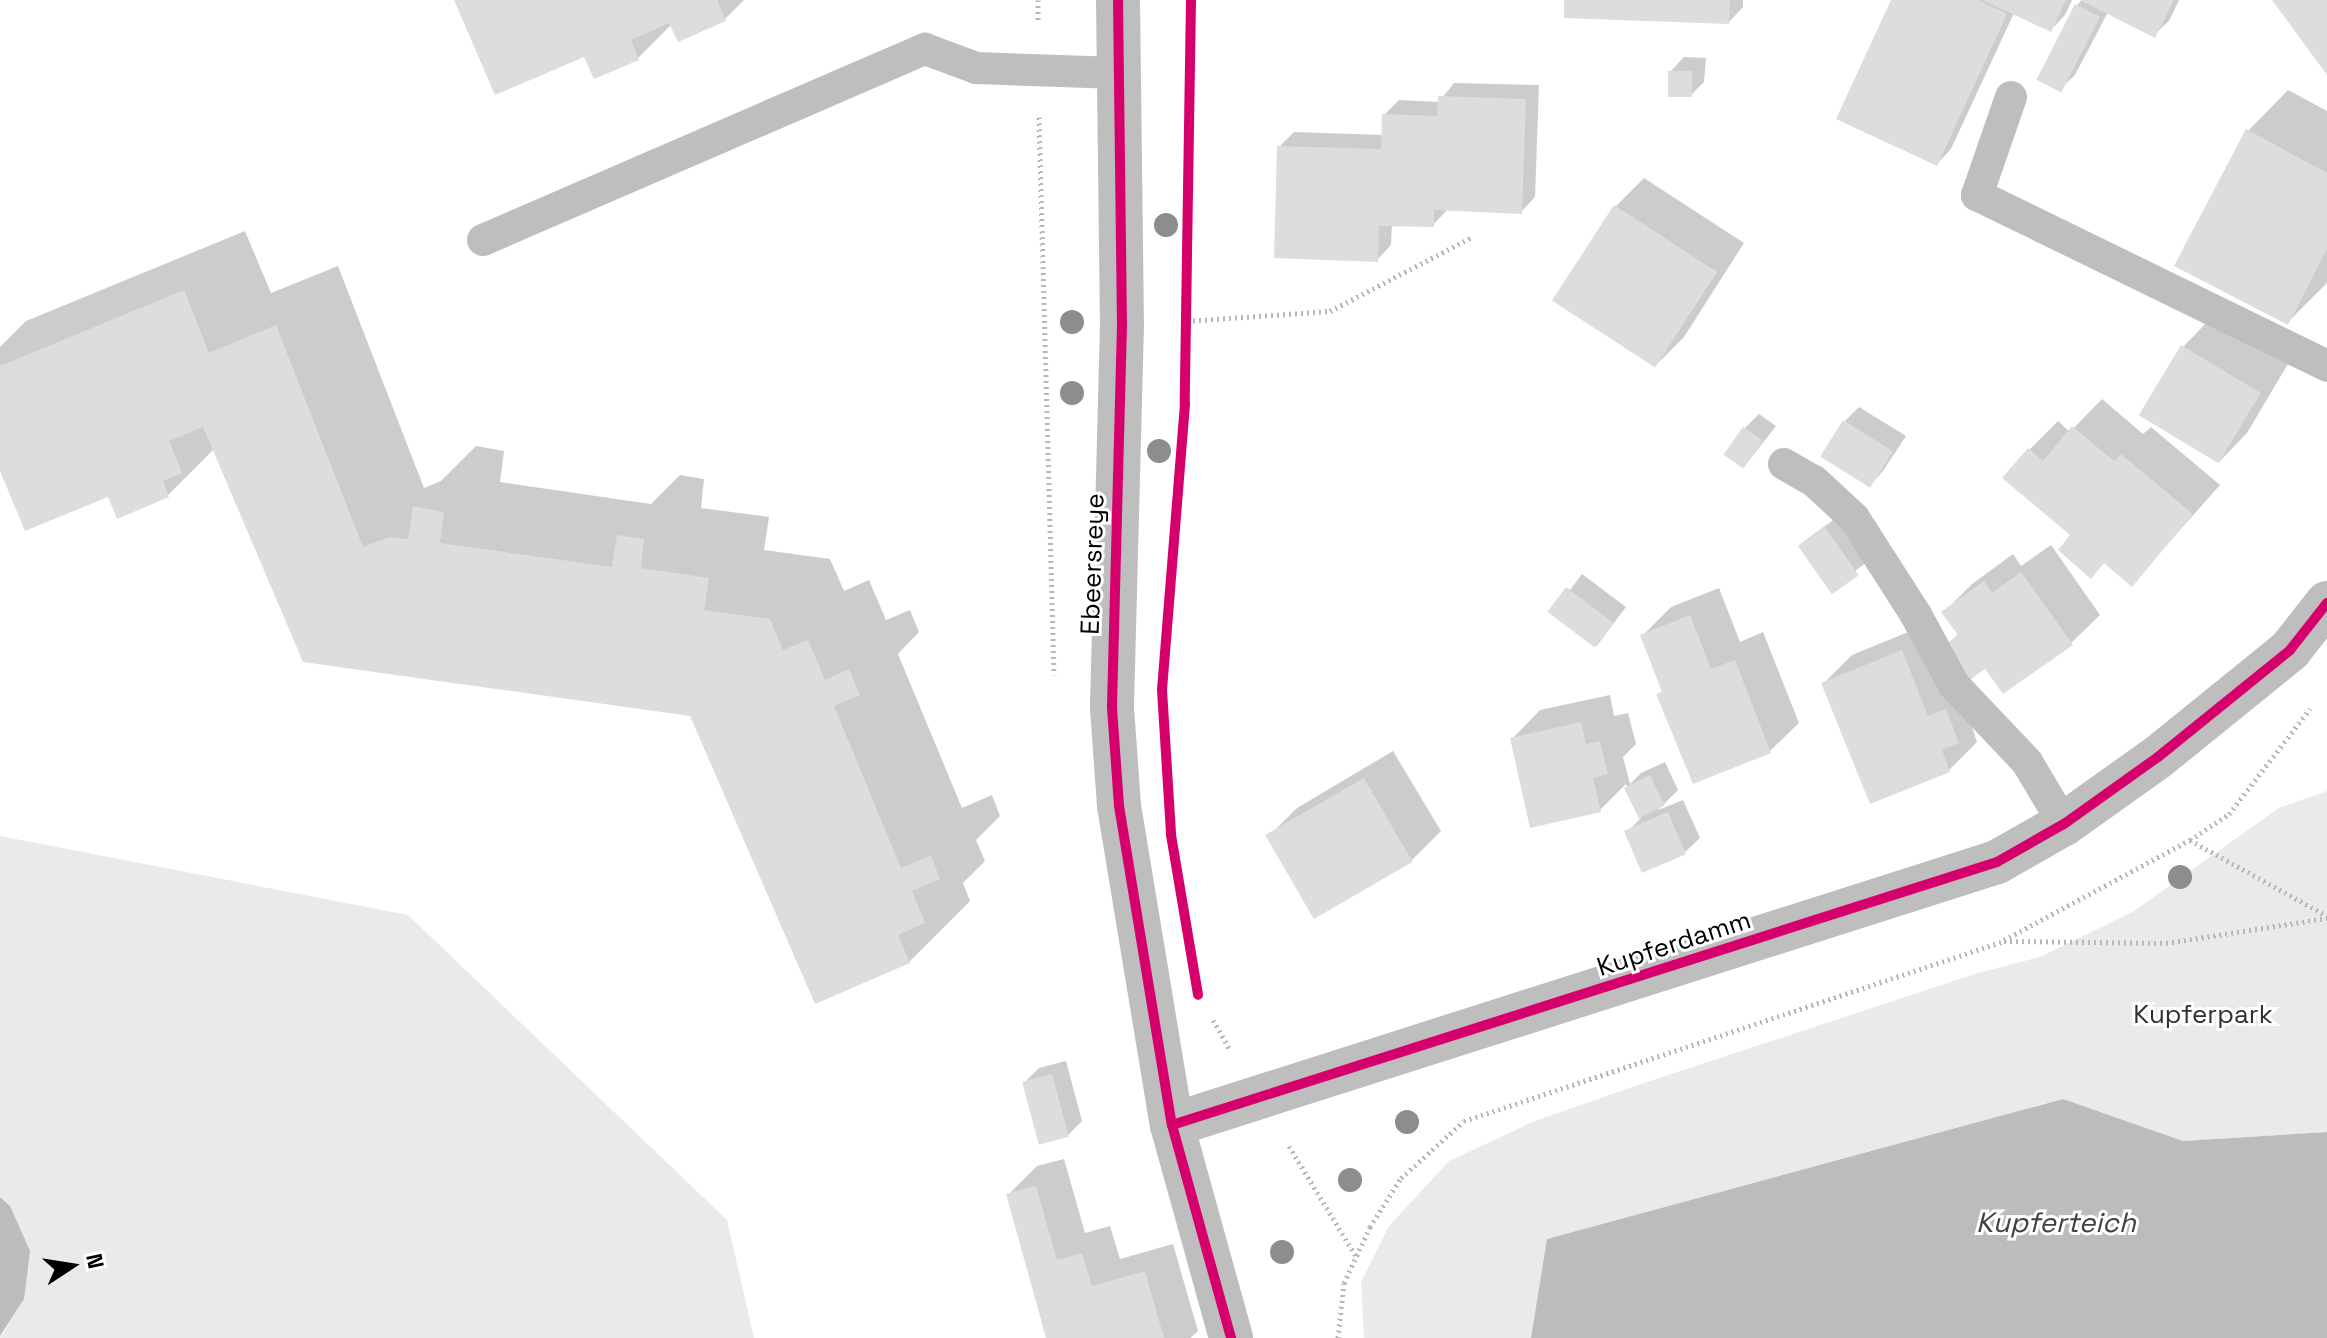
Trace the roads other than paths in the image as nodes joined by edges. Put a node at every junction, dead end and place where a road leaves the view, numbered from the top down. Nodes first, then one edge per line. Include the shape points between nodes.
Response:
1 (1118, 0) edge
2 (1118, 73) junction
3 (2011, 97) dead end
4 (483, 240) dead end
5 (2327, 366) edge
6 (1784, 464) dead end
7 (2327, 603) edge
8 (2064, 824) junction
9 (1172, 1125) junction
10 (1231, 1338) edge

1 - 2 street, Ebeersreye
2 - 4 lane via 976,68 925,49
2 - 9 street, Ebeersreye via 1122,324 1112,708 1119,806
3 - 5 lane via 1977,195
6 - 8 lane via 1814,481 1854,518 1954,685 2027,762
7 - 8 street, Kupferdamm via 2290,650 2158,757
8 - 9 street, Kupferdamm via 1983,867
9 - 10 street

